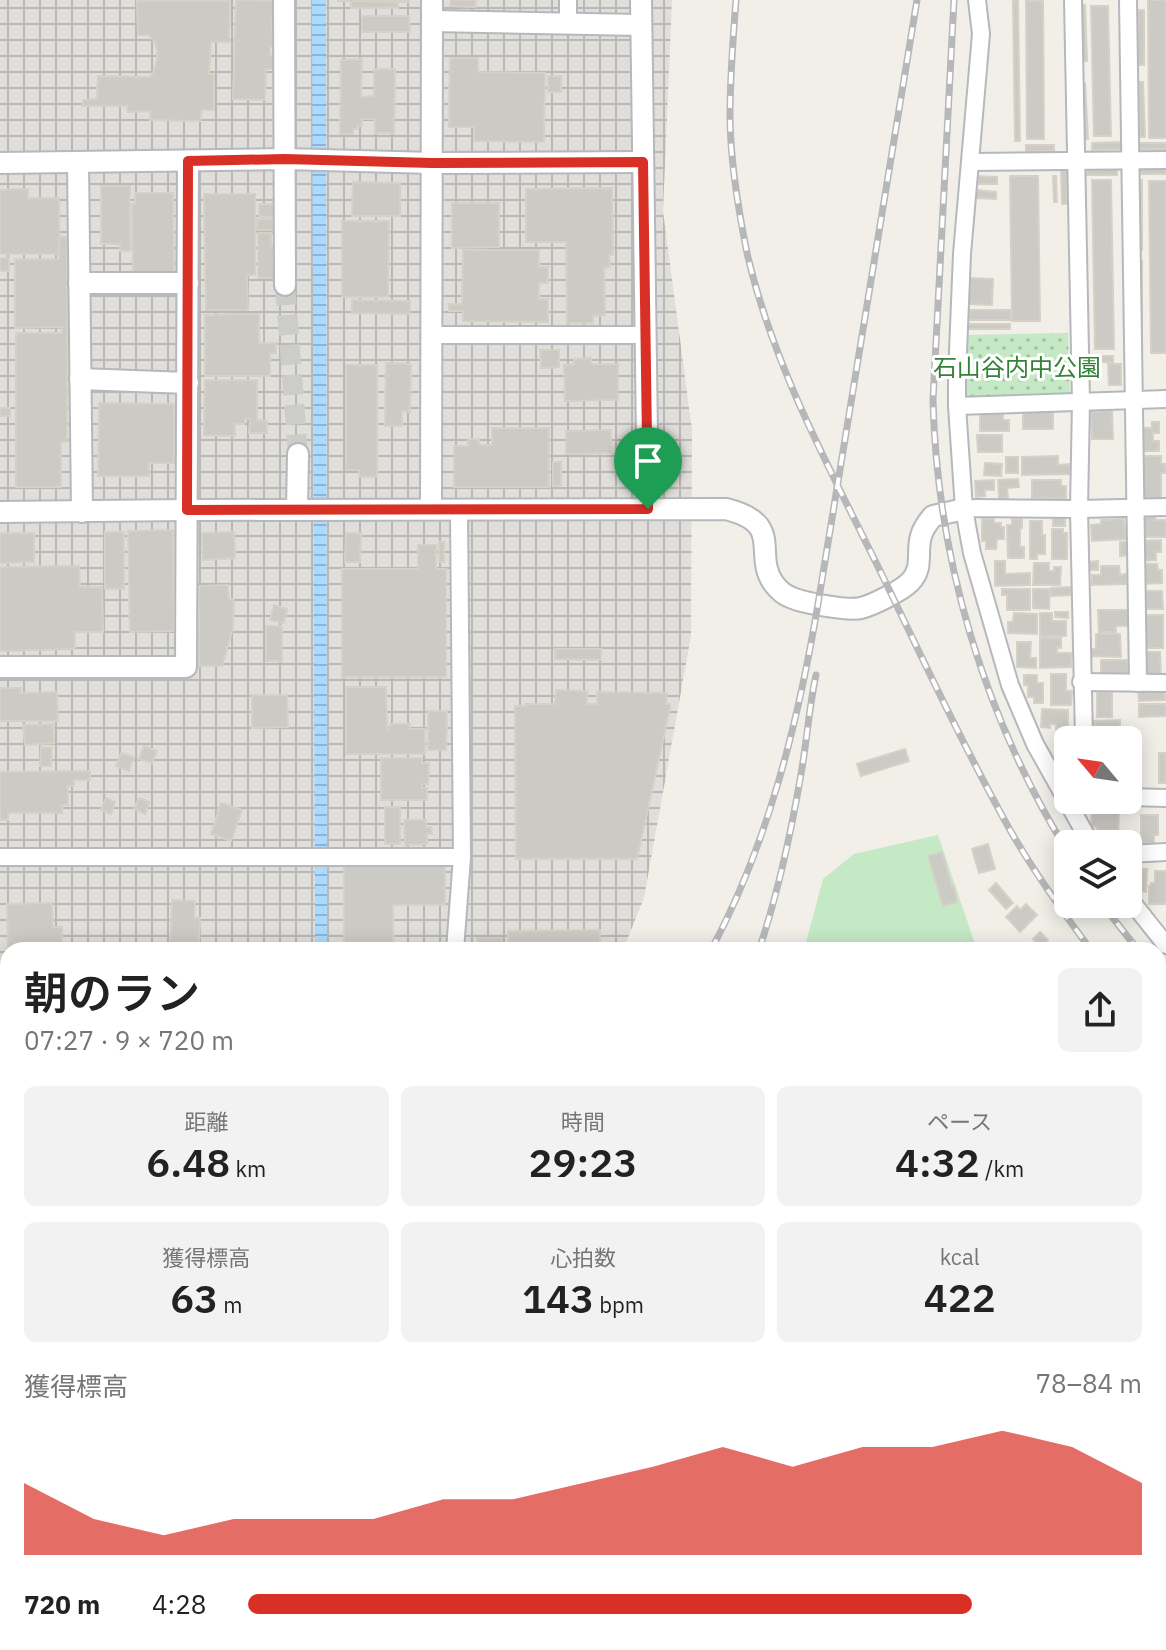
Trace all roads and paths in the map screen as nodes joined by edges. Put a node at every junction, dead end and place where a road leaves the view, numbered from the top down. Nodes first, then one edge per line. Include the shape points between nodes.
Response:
1 (284, 0) edge
2 (568, 0) edge
3 (641, 0) edge
4 (977, 0) edge
5 (1073, 0) edge
6 (1128, 0) edge
7 (432, 10) edge
8 (568, 23) junction
9 (641, 25) junction
10 (285, 159) junction
11 (1076, 160) junction
12 (1166, 160) edge
13 (188, 161) junction
14 (1131, 161) junction
15 (78, 162) junction
16 (643, 162) junction
17 (970, 162) junction
18 (0, 163) edge
19 (432, 163) junction
20 (79, 283) junction
21 (188, 283) junction
22 (285, 285) tunnel mouth
23 (432, 335) junction
24 (645, 335) junction
25 (80, 379) junction
26 (188, 383) junction
27 (1166, 399) edge
28 (1134, 400) junction
29 (1081, 402) junction
30 (957, 406) junction
31 (298, 454) tunnel mouth
32 (1135, 507) junction
33 (1166, 507) edge
34 (297, 509) junction
35 (431, 509) junction
36 (459, 509) junction
37 (648, 509) junction
38 (964, 509) junction
39 (1079, 509) junction
40 (187, 510) junction
41 (0, 512) edge
42 (82, 512) junction
43 (0, 667) edge
44 (1081, 682) junction
45 (1138, 683) junction
46 (1166, 683) edge
47 (1083, 726) edge
48 (1054, 742) edge
49 (1035, 744) junction
50 (1054, 776) edge
51 (1142, 797) edge
52 (1166, 798) edge
53 (1166, 852) edge
54 (1142, 853) edge
55 (0, 857) edge
56 (462, 857) junction
57 (1142, 915) edge
58 (456, 942) edge
59 (1164, 942) edge

1 - 10 street
2 - 8 street
3 - 9 street
4 - 17 street via 981,34
5 - 11 street
6 - 14 street
7 - 8 street
7 - 19 street
8 - 9 street
9 - 16 street
10 - 13 street
10 - 19 street
10 - 22 street
11 - 14 street
11 - 17 street
11 - 29 street
12 - 14 street
13 - 15 street
13 - 21 street
14 - 28 street
15 - 18 street
15 - 20 street
16 - 19 street
16 - 24 street
17 - 30 street
19 - 23 street
20 - 21 street
20 - 25 street
21 - 26 street
23 - 24 street
23 - 35 street
24 - 37 street
25 - 26 street
25 - 42 street
26 - 40 street
27 - 28 street
28 - 29 street
28 - 32 street
29 - 30 street
29 - 39 street
30 - 38 street
31 - 34 street
32 - 33 street
32 - 39 street
32 - 45 street
34 - 35 street
34 - 40 street
35 - 36 street
36 - 37 street
36 - 56 street
37 - 38 street via 741,513 763,534 768,571 778,589 797,600 858,609 913,579 920,565 921,533 933,516
38 - 39 street
38 - 49 street via 1010,685
39 - 44 street
40 - 42 street
40 - 43 street via 186,667
41 - 42 street
44 - 45 street
44 - 47 street
45 - 46 street
48 - 49 street
49 - 50 street
51 - 52 street
53 - 54 street
55 - 56 street
56 - 58 street
57 - 59 street

